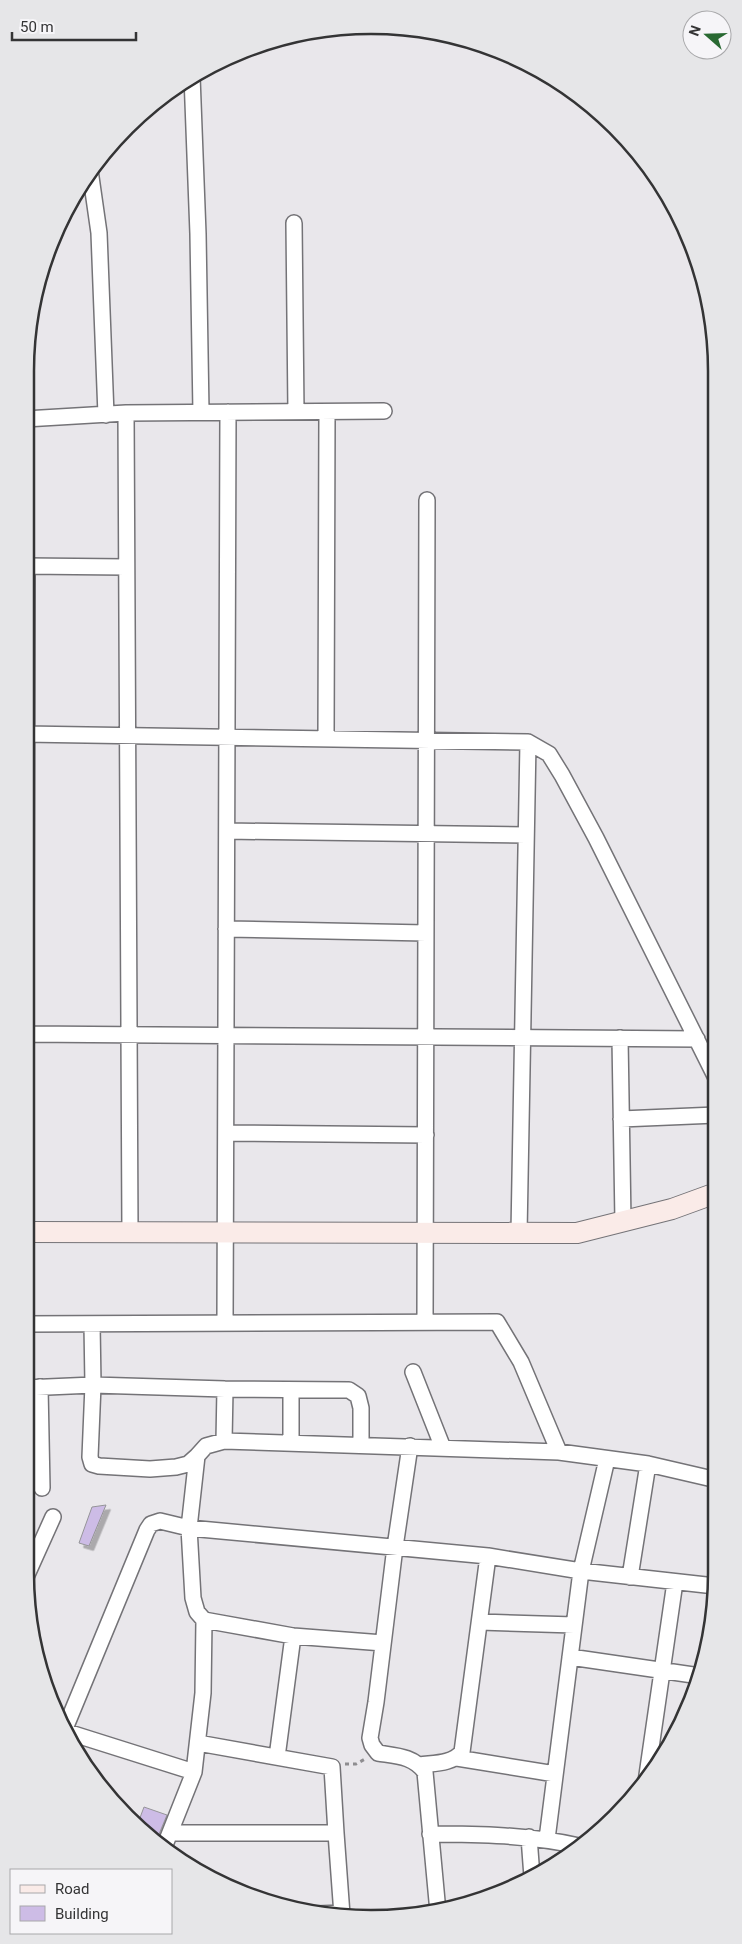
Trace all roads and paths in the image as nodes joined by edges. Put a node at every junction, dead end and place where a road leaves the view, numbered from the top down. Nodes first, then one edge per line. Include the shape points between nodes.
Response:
1 (192, 85) edge
2 (92, 183) edge
3 (294, 223) dead end
4 (384, 411) dead end
5 (202, 412) junction
6 (228, 412) junction
7 (296, 412) junction
8 (327, 412) junction
9 (126, 413) junction
10 (106, 415) junction
11 (34, 419) edge
12 (427, 500) dead end
13 (34, 566) edge
14 (126, 566) junction
15 (34, 734) edge
16 (128, 736) junction
17 (227, 737) junction
18 (326, 739) junction
19 (426, 740) junction
20 (528, 742) junction
21 (227, 831) junction
22 (426, 833) junction
23 (526, 835) junction
24 (226, 929) junction
25 (426, 933) junction
26 (34, 1034) edge
27 (129, 1035) junction
28 (226, 1036) junction
29 (426, 1037) junction
30 (522, 1038) junction
31 (620, 1038) junction
32 (696, 1038) junction
33 (708, 1062) edge
34 (708, 1115) edge
35 (621, 1119) junction
36 (226, 1133) junction
37 (426, 1135) junction
38 (708, 1196) edge
39 (623, 1222) junction
40 (34, 1232) edge
41 (130, 1232) junction
42 (226, 1232) junction
43 (425, 1233) junction
44 (518, 1233) junction
45 (425, 1322) junction
46 (225, 1323) junction
47 (34, 1324) edge
48 (92, 1324) junction
49 (413, 1372) dead end
50 (93, 1385) junction
51 (34, 1387) edge
52 (225, 1389) junction
53 (291, 1390) junction
54 (34, 1407) edge
55 (224, 1441) junction
56 (291, 1443) junction
57 (361, 1445) junction
58 (410, 1446) junction
59 (443, 1448) junction
60 (559, 1452) junction
61 (197, 1456) junction
62 (607, 1459) junction
63 (648, 1464) junction
64 (708, 1478) edge
65 (42, 1488) dead end
66 (53, 1517) dead end
67 (189, 1528) junction
68 (395, 1548) junction
69 (488, 1556) junction
70 (34, 1559) edge
71 (581, 1571) junction
72 (630, 1577) junction
73 (675, 1582) junction
74 (708, 1585) edge
75 (204, 1620) junction
76 (480, 1622) junction
77 (574, 1625) junction
78 (293, 1636) junction
79 (383, 1643) junction
80 (570, 1657) junction
81 (663, 1671) junction
82 (692, 1675) edge
83 (68, 1721) edge
84 (75, 1735) edge
85 (198, 1743) junction
86 (372, 1745) junction
87 (277, 1757) junction
88 (457, 1758) junction
89 (652, 1759) edge
90 (420, 1765) junction
91 (332, 1767) junction
92 (194, 1772) junction
93 (555, 1774) junction
94 (336, 1833) junction
95 (430, 1834) junction
96 (529, 1838) junction
97 (167, 1839) edge
98 (547, 1839) junction
99 (571, 1844) edge
100 (531, 1869) edge
101 (437, 1904) edge
102 (342, 1909) edge

1 - 5 street
2 - 10 street via 99,234
3 - 7 street
4 - 8 street
5 - 6 street
5 - 9 street
6 - 7 street
6 - 17 street
7 - 8 street
8 - 18 street
9 - 10 street
9 - 14 street
10 - 11 street
12 - 19 street
13 - 14 street
14 - 16 street
15 - 16 street
16 - 17 street
16 - 27 street
17 - 18 street
17 - 21 street
18 - 19 street
19 - 20 street
19 - 22 street
20 - 23 street
20 - 32 street via 549,754 562,775
21 - 22 street
21 - 24 street
22 - 23 street
22 - 25 street
23 - 30 street
24 - 25 street
24 - 28 street
25 - 29 street
26 - 27 street
27 - 28 street
27 - 41 street
28 - 29 street
28 - 36 street
29 - 30 street
29 - 37 street
30 - 31 street
30 - 44 street
31 - 32 street
31 - 35 street
32 - 33 street
34 - 35 street
35 - 39 street
36 - 37 street
36 - 42 street
37 - 43 street
38 - 39 street
39 - 44 street via 577,1233
40 - 41 street
41 - 42 street
42 - 43 street
42 - 46 street
43 - 44 street
43 - 45 street
45 - 46 street
45 - 60 street via 497,1322 520,1362
46 - 48 street
47 - 48 street
48 - 50 street
49 - 59 street
50 - 51 street
50 - 52 street
50 - 61 street via 92,1464 150,1469 188,1464
52 - 53 street
52 - 55 street
53 - 56 street
53 - 57 street via 354,1391 361,1408
54 - 65 street
55 - 56 street
55 - 61 street via 206,1446
56 - 57 street
57 - 58 street
58 - 59 street
58 - 68 street
59 - 60 street
60 - 62 street
61 - 67 street
62 - 63 street
62 - 71 street
63 - 64 street
63 - 72 street
66 - 70 street
67 - 68 street
67 - 75 street via 193,1598 197,1612
67 - 83 street via 160,1521 151,1524 147,1530
68 - 69 street
68 - 79 street
69 - 71 street
69 - 76 street
71 - 72 street
71 - 77 street
72 - 73 street
73 - 74 street
73 - 81 street
75 - 78 street
75 - 85 street via 203,1693
76 - 77 street
76 - 88 street via 462,1752
77 - 80 street
78 - 79 street
78 - 87 street
79 - 86 street via 370,1738
80 - 81 street
80 - 93 street
81 - 82 street
81 - 89 street
84 - 92 street
85 - 87 street
85 - 92 street
86 - 90 street via 378,1752 407,1757
86 - 91 path via 365,1759 356,1764
87 - 91 street
88 - 90 street
88 - 93 street
90 - 95 street via 427,1779
91 - 94 street
92 - 97 street
93 - 98 street
94 - 97 street
94 - 102 street
95 - 96 street
95 - 101 street
96 - 98 street
96 - 100 street
98 - 99 street

